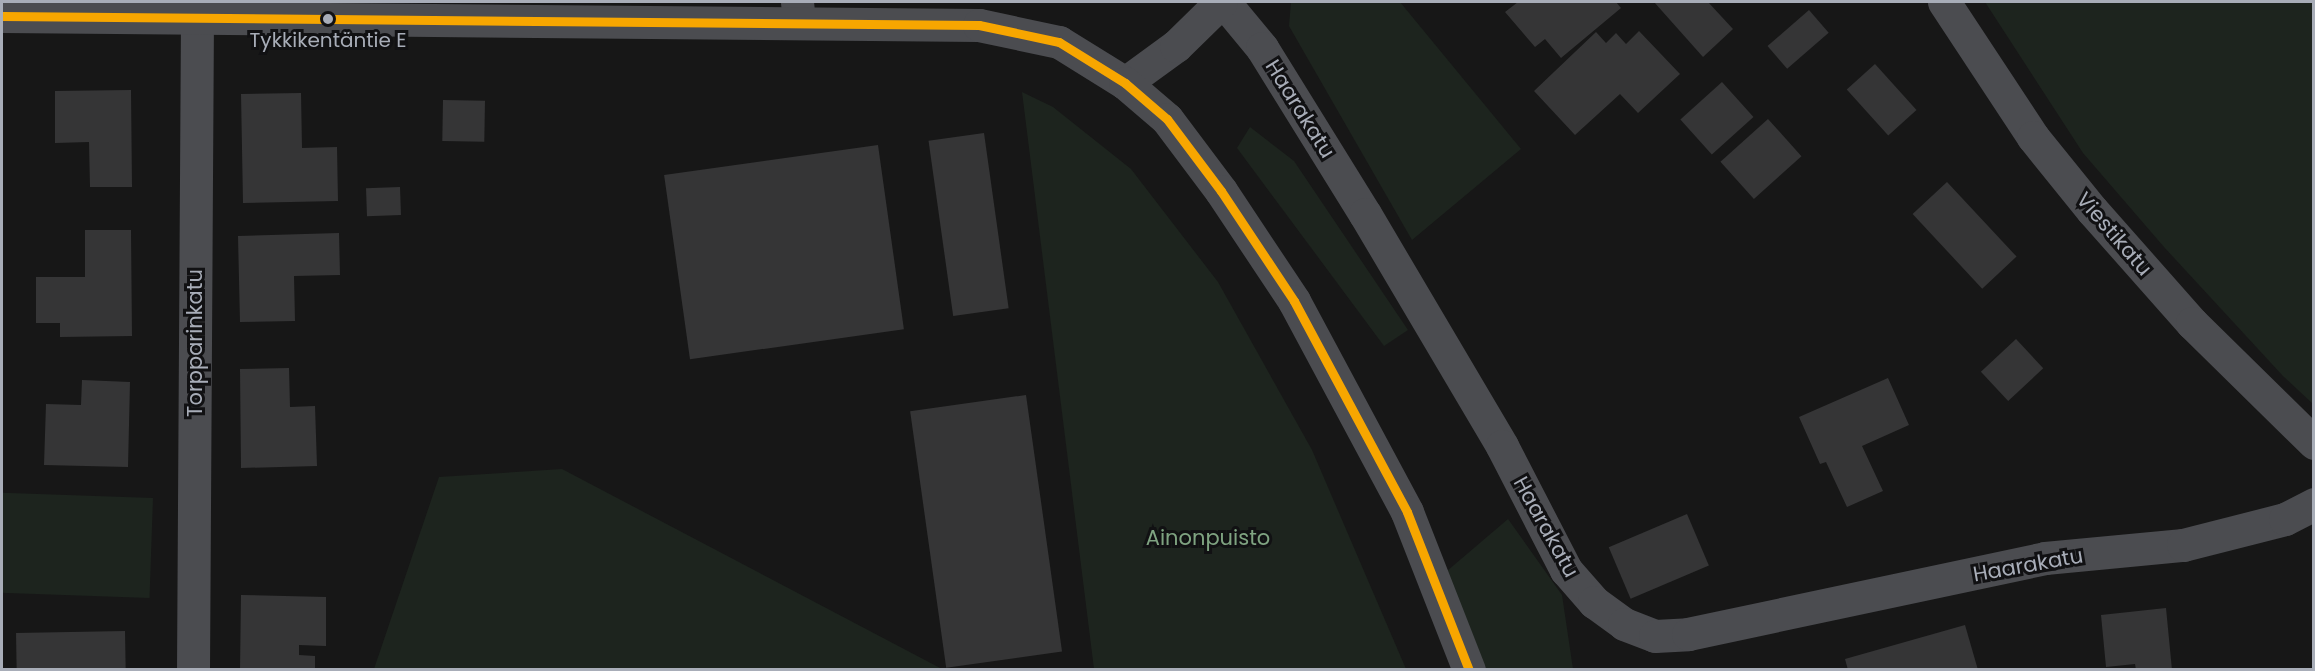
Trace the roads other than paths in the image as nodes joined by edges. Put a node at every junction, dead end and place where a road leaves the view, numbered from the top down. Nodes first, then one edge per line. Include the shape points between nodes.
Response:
1 (1222, 2) edge
2 (1944, 2) edge
3 (798, 11) edge
4 (2, 16) edge
5 (197, 17) junction
6 (1125, 83) junction
7 (2313, 443) edge
8 (2313, 504) edge
9 (193, 669) edge
10 (1469, 669) edge

1 - 6 street via 1176,46
1 - 8 street, Haarakatu via 1262,48 1365,214 1502,446 1566,570 1594,602 1624,624 1655,636 1688,634 2045,558 2183,545 2285,519
2 - 7 street, Viestikatu via 2033,137 2092,210 2192,323
3 - 5 street
3 - 6 street via 979,25 1059,42
4 - 5 street
5 - 9 street, Torpparinkatu
6 - 10 street via 1167,119 1221,191 1294,301 1407,512

